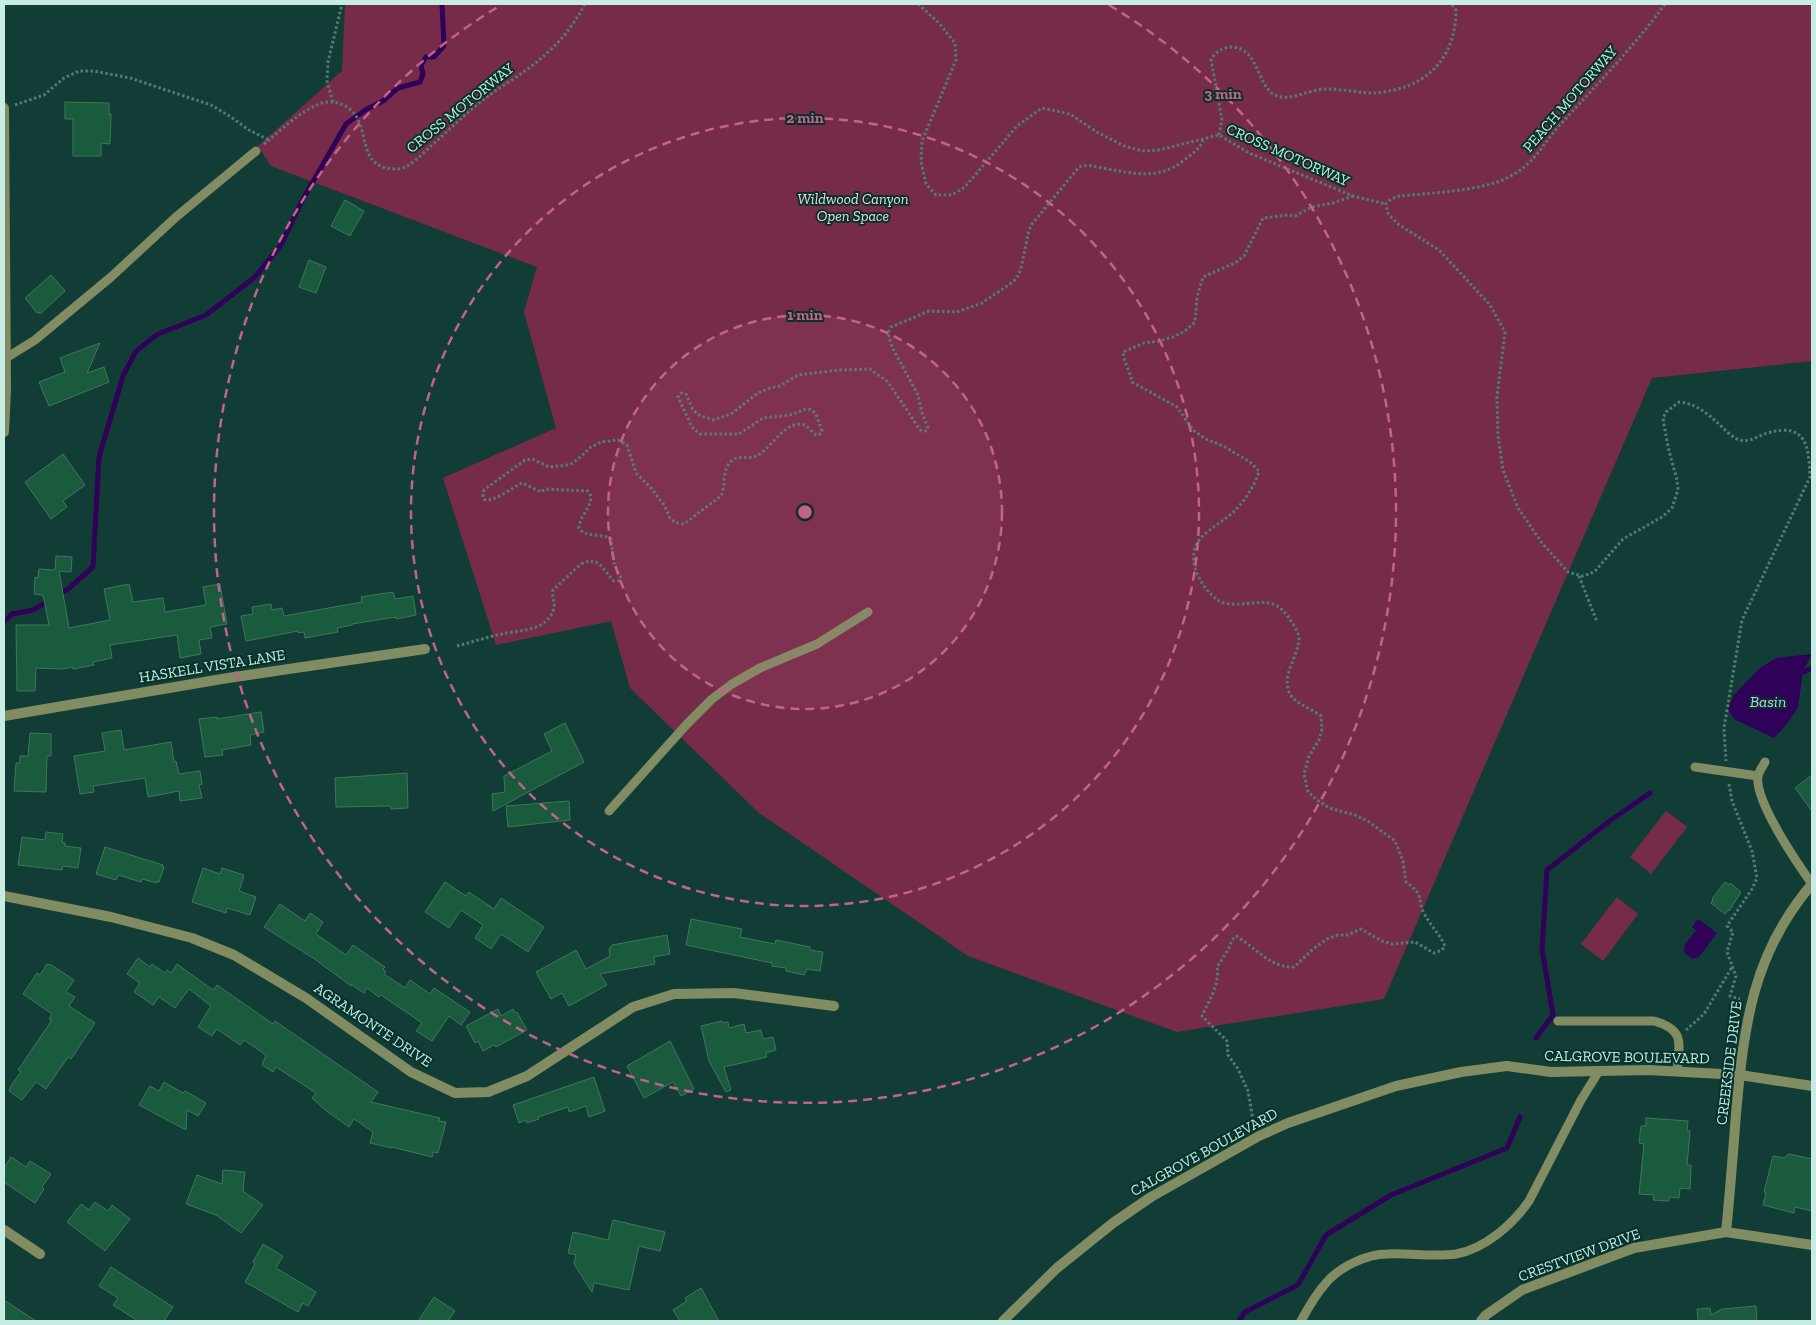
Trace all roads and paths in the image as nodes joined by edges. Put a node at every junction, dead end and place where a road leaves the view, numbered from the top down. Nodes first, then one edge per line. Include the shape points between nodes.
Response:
1 (342, 4) edge
2 (585, 4) edge
3 (918, 4) edge
4 (1451, 4) edge
5 (1665, 4) edge
6 (333, 102) junction
7 (4, 108) edge
8 (1219, 135) junction
9 (270, 140) junction
10 (1203, 140) junction
11 (256, 151) joint
12 (1353, 196) junction
13 (1386, 204) junction
14 (6, 358) junction
15 (4, 432) edge
16 (1579, 576) junction
17 (868, 612) dead end
18 (1597, 622) dead end
19 (457, 646) dead end
20 (425, 649) dead end
21 (4, 716) edge
22 (1765, 762) dead end
23 (1694, 767) dead end
24 (1726, 771) junction
25 (1758, 776) junction
26 (609, 811) dead end
27 (1812, 884) edge
28 (4, 896) edge
29 (1732, 966) junction
30 (1751, 1001) junction
31 (834, 1006) dead end
32 (1558, 1021) dead end
33 (1679, 1039) junction
34 (1599, 1071) junction
35 (1677, 1071) junction
36 (1740, 1075) junction
37 (1812, 1086) edge
38 (1260, 1136) junction
39 (4, 1230) edge
40 (1726, 1232) junction
41 (1812, 1245) edge
42 (40, 1254) dead end
43 (1003, 1321) edge
44 (1300, 1321) edge
45 (1481, 1321) edge

1 - 6 path via 328,62 327,81
2 - 6 path, CROSS MOTORWAY via 567,33 545,56 479,103 414,160 399,169 373,162 367,153 359,120 344,105
3 - 10 path, CROSS MOTORWAY via 955,43 956,60 922,141 921,162 926,184 936,195 952,195 965,187 1017,126 1042,108 1070,114 1124,146 1142,151
4 - 8 path via 1456,10 1456,26 1450,48 1431,73 1416,84 1376,93 1319,89 1279,97 1269,91 1246,52 1239,48 1223,48 1211,59 1222,120
5 - 13 path, PEACH MOTORWAY via 1535,159 1521,170 1489,185 1399,196
6 - 9 path via 318,104 298,116
7 - 9 path via 44,96 64,78 80,71 94,71 130,78 211,104
7 - 14 street
8 - 10 path, CROSS MOTORWAY
8 - 12 path, CROSS MOTORWAY via 1249,153
9 - 11 path
10 - 19 path via 1201,146 1179,164 1151,175 1089,165 1079,167 1032,224 1022,268 1013,282 982,303 957,312 930,311 890,327 888,333 892,347 918,395 928,428 926,432 920,430 888,382 870,370 798,375 780,386 758,393 731,414 713,420 699,415 686,394 682,393 678,397 685,415 700,434 739,434 763,418 790,415 806,409 816,414 822,431 816,435 804,425 796,425 780,434 758,456 733,460 724,474 721,496 684,524 673,521 636,472 630,450 623,442 612,440 591,446 569,465 548,467 532,459 522,462 484,490 484,498 494,500 522,482 541,492 545,489 588,491 592,501 580,518 578,528 584,533 611,539 614,564 621,578 615,581 598,562 586,561 553,590 555,602 545,622 530,629
11 - 14 lane via 35,340
12 - 13 path, CROSS MOTORWAY
12 - 38 path via 1312,206 1295,216 1263,218 1244,256 1203,277 1195,322 1173,337 1144,343 1123,352 1132,382 1177,407 1193,430 1250,462 1259,471 1256,481 1238,506 1200,539 1195,548 1195,570 1209,592 1221,603 1265,601 1279,606 1292,622 1299,637 1289,670 1288,686 1292,696 1321,716 1319,740 1304,774 1308,792 1329,808 1369,822 1395,841 1406,882 1416,888 1423,911 1445,946 1434,953 1415,942 1392,944 1361,930 1328,939 1294,967 1285,967 1263,957 1236,936 1232,940 1217,967 1214,990 1202,1016 1226,1041 1228,1055 1248,1090 1254,1126
13 - 16 path via 1389,214 1398,224 1439,250 1490,305 1505,332 1497,397 1503,470 1518,508 1542,542 1568,572
14 - 15 street
16 - 18 path
16 - 24 path via 1596,570 1623,539 1672,508 1678,490 1663,418 1679,402 1691,404 1739,440 1747,441 1786,429 1796,432 1803,440 1810,477 1742,620 1724,728
17 - 26 lane via 817,644 760,668 732,684 687,724
20 - 21 street, HASKELL VISTA LANE
22 - 25 lane
23 - 24 lane
24 - 25 lane
24 - 29 path via 1732,801 1752,851 1757,878 1726,926 1733,932 1728,952
25 - 27 lane via 1767,812
27 - 30 street, CREEKSIDE DRIVE via 1778,933
28 - 31 street, AGRAMONTE DRIVE via 111,917 183,936 234,955 306,998 412,1072 455,1093 488,1092 527,1076 633,1008 674,994 734,993
29 - 30 path via 1736,976 1730,996
29 - 33 path via 1704,1014
30 - 36 street, CREEKSIDE DRIVE
32 - 33 lane via 1654,1021 1666,1025
33 - 35 lane
34 - 35 street, CALGROVE BOULEVARD
34 - 38 street, CALGROVE BOULEVARD via 1551,1072 1506,1066 1461,1072 1396,1086 1288,1122
34 - 44 lane via 1529,1201 1506,1228 1487,1242 1458,1254 1384,1254 1351,1264 1327,1282
35 - 36 street, CALGROVE BOULEVARD
36 - 37 street, CALGROVE BOULEVARD
36 - 40 street, CREEKSIDE DRIVE
38 - 43 street, CALGROVE BOULEVARD via 1150,1197 1113,1222 1057,1268
39 - 42 street
40 - 41 street, CRESTVIEW DRIVE
40 - 45 street, CRESTVIEW DRIVE via 1634,1248 1522,1290

